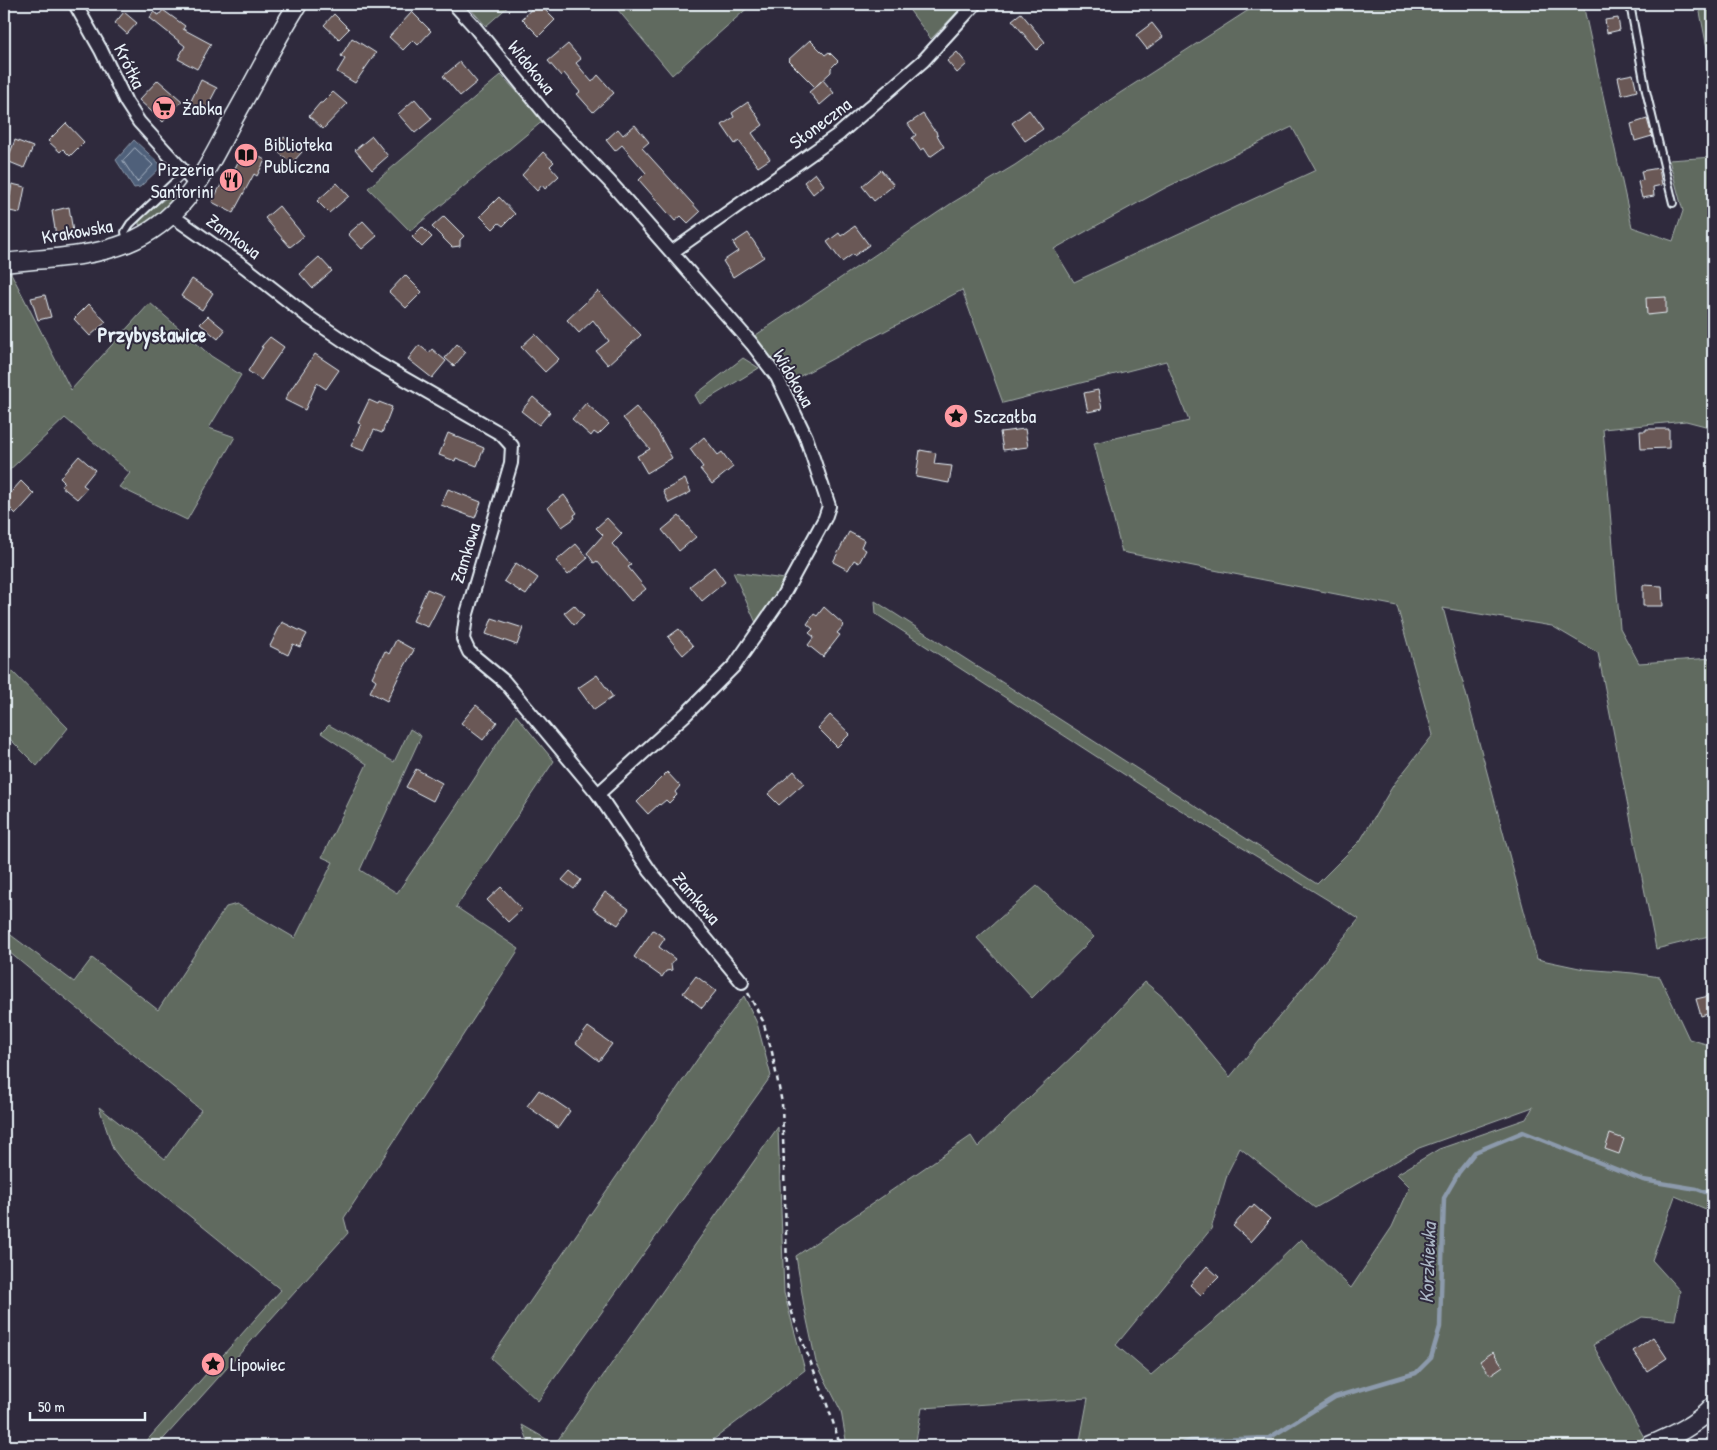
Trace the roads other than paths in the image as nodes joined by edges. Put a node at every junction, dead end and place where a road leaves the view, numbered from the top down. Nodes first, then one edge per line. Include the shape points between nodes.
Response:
1 (75, 4) edge
2 (298, 4) edge
3 (454, 4) edge
4 (975, 4) edge
5 (1630, 4) edge
6 (185, 172) junction
7 (197, 186) junction
8 (1673, 203) dead end
9 (171, 215) junction
10 (128, 243) junction
11 (672, 252) junction
12 (4, 263) edge
13 (598, 794) junction
14 (742, 982) road end
15 (1713, 1406) edge
16 (1649, 1446) edge

1 - 6 street, Krótka via 139,122
2 - 7 main road, Krakowska
3 - 11 street, Widokowa via 552,122
4 - 11 street, Słoneczna via 923,61 840,134
5 - 8 lane via 1646,91
6 - 7 street, Krótka
6 - 10 lane via 130,224 125,232
7 - 9 main road, Krakowska
9 - 10 main road, Krakowska via 148,233
9 - 13 street, Zamkowa via 372,360 501,434 512,446 511,463 466,617 463,639 469,652 504,681
10 - 12 main road, Krakowska via 94,253
11 - 13 street, Widokowa via 776,376 806,437 829,506 782,597 735,666
13 - 14 street, Zamkowa via 650,871
15 - 16 main road via 1677,1433

